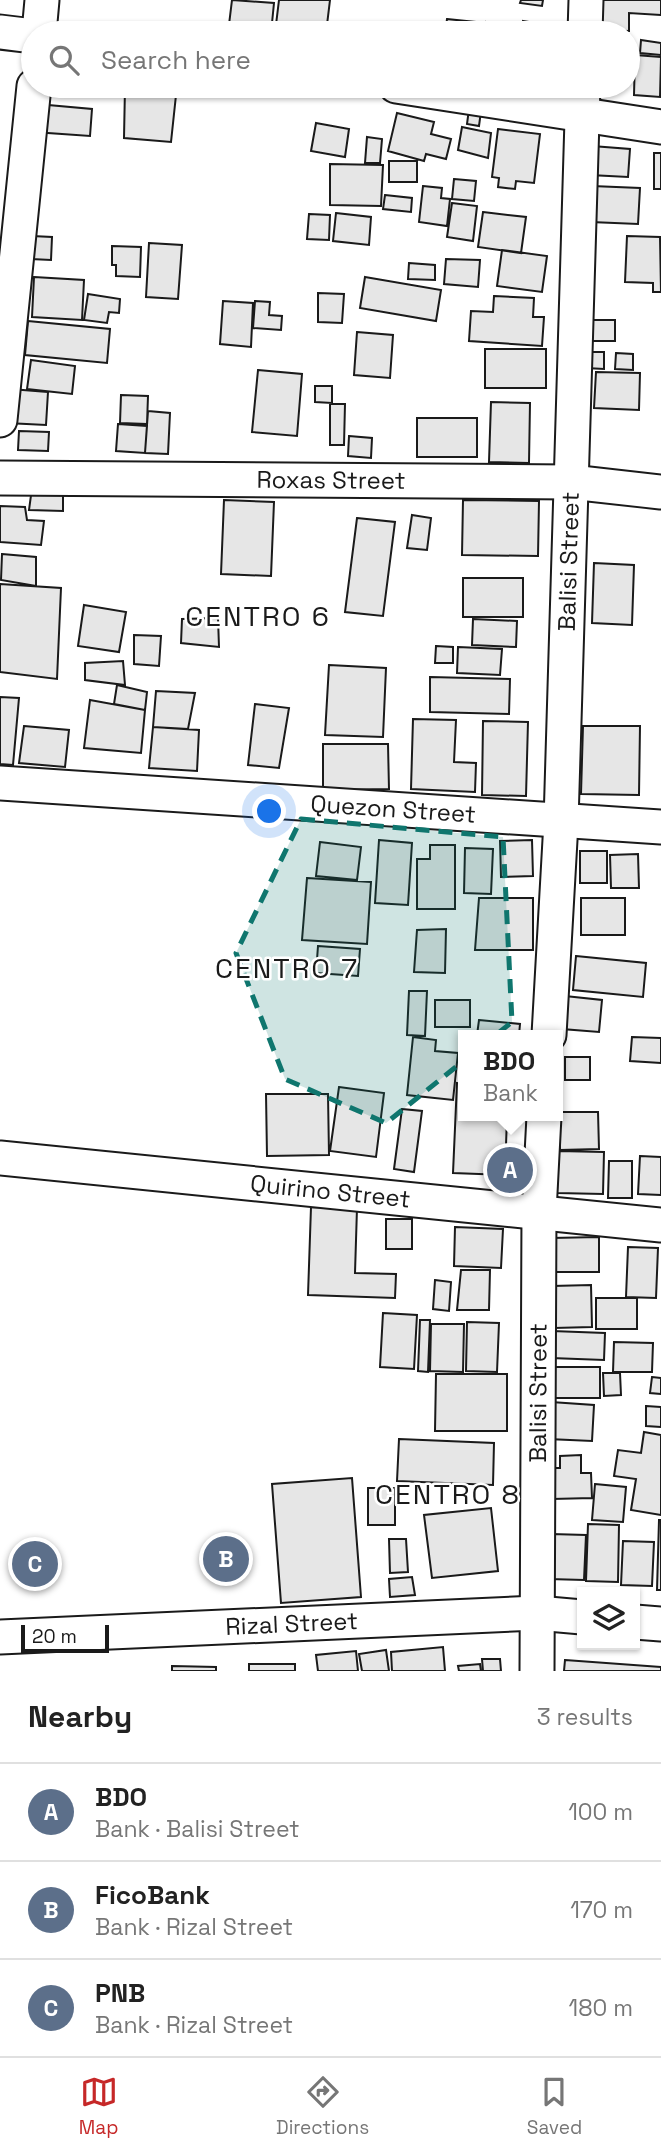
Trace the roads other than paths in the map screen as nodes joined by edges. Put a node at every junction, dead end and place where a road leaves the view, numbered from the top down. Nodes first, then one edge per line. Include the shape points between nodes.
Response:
1 (42, 0) edge
2 (586, 0) edge
3 (40, 21) edge
4 (585, 21) edge
5 (0, 32) edge
6 (21, 35) edge
7 (33, 98) edge
8 (545, 98) edge
9 (582, 101) edge
10 (661, 127) edge
11 (0, 420) edge
12 (0, 478) edge
13 (571, 482) junction
14 (661, 492) edge
15 (0, 783) edge
16 (561, 822) junction
17 (661, 827) edge
18 (549, 1030) edge
19 (544, 1121) edge
20 (0, 1158) edge
21 (539, 1212) junction
22 (661, 1225) edge
23 (537, 1613) junction
24 (577, 1617) edge
25 (640, 1622) edge
26 (661, 1624) edge
27 (0, 1637) edge
28 (537, 1671) edge

1 - 3 street
2 - 4 street
5 - 6 street
7 - 11 street
8 - 9 street
9 - 10 street
9 - 13 street, Balisi Street
12 - 13 street, Roxas Street
13 - 14 street, Roxas Street
13 - 16 street, Balisi Street
15 - 16 street, Quezon Street
16 - 17 street, Quezon Street
16 - 18 street, Balisi Street
19 - 21 street, Balisi Street
20 - 21 street, Quirino Street
21 - 22 street, Quirino Street
21 - 23 street, Balisi Street
23 - 24 street, Rizal Street
23 - 27 street, Rizal Street
23 - 28 street, Balisi Street
25 - 26 street

